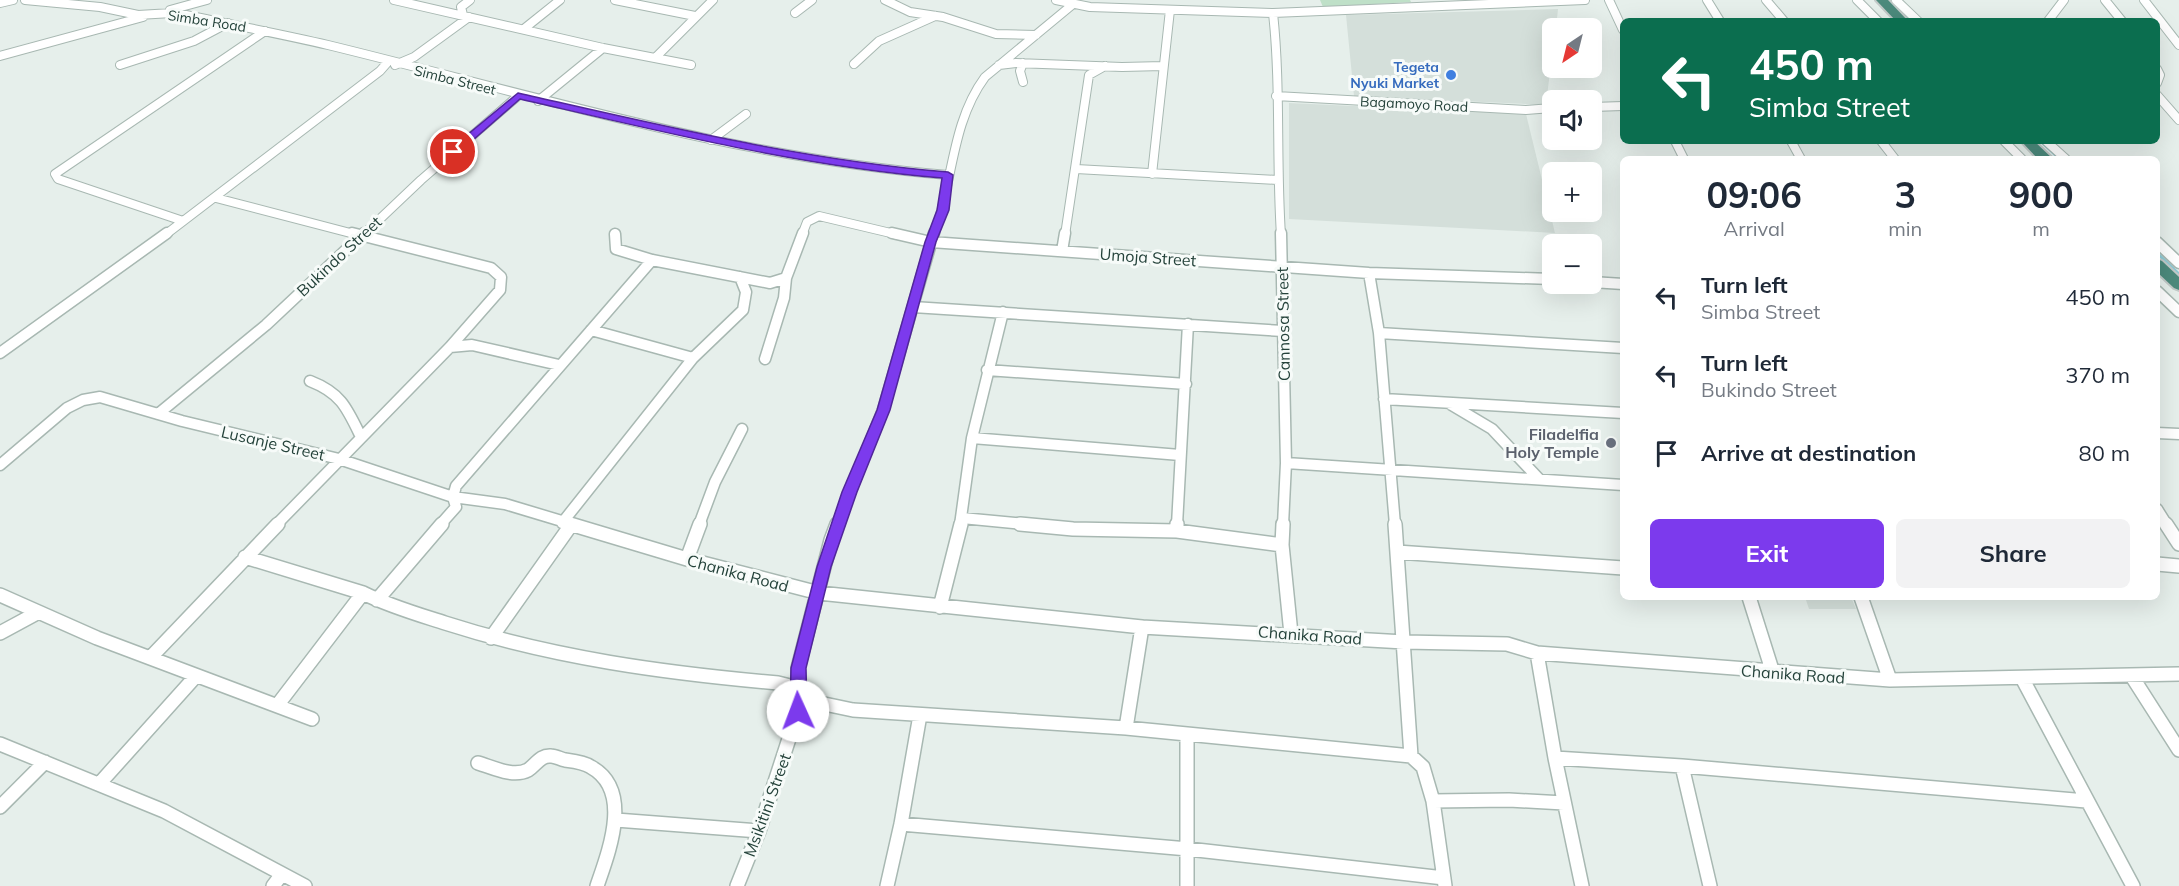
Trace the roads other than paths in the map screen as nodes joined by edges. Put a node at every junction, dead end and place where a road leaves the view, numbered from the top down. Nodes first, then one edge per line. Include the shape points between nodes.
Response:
1 (13, 0) edge
2 (25, 0) edge
3 (207, 0) edge
4 (394, 0) edge
5 (470, 0) edge
6 (560, 0) edge
7 (615, 0) edge
8 (713, 0) edge
9 (812, 0) edge
10 (885, 0) edge
11 (1056, 0) edge
12 (1307, 0) edge
13 (1585, 0) edge
14 (1609, 0) edge
15 (1707, 0) edge
16 (1766, 0) edge
17 (1857, 0) edge
18 (2064, 0) edge
19 (2105, 0) edge
20 (2132, 0) edge
21 (1886, 2) edge
22 (2145, 2) edge
23 (0, 3) edge
24 (1464, 3) edge
25 (1072, 5) junction
26 (1170, 10) junction
27 (795, 13) dead end
28 (1309, 13) junction
29 (156, 14) junction
30 (1273, 14) junction
31 (466, 16) junction
32 (695, 16) junction
33 (936, 16) junction
34 (1718, 18) edge
35 (1781, 18) edge
36 (1875, 18) edge
37 (1899, 18) edge
38 (1913, 18) edge
39 (2050, 18) edge
40 (2120, 18) edge
41 (2158, 18) edge
42 (2160, 21) edge
43 (228, 23) junction
44 (1620, 24) edge
45 (525, 28) junction
46 (264, 31) junction
47 (1036, 35) junction
48 (2179, 45) edge
49 (603, 48) junction
50 (0, 57) edge
51 (656, 57) junction
52 (1023, 63) junction
53 (391, 64) junction
54 (854, 64) dead end
55 (120, 65) dead end
56 (691, 65) dead end
57 (999, 65) junction
58 (1105, 66) junction
59 (1163, 66) junction
60 (1023, 82) dead end
61 (518, 96) junction
62 (1276, 96) junction
63 (2160, 98) edge
64 (538, 101) junction
65 (1620, 106) edge
66 (1602, 107) edge
67 (1542, 109) edge
68 (746, 114) dead end
69 (2179, 120) edge
70 (711, 140) junction
71 (1883, 144) edge
72 (2007, 144) edge
73 (2030, 144) edge
74 (2049, 144) edge
75 (1893, 156) edge
76 (2019, 156) edge
77 (2043, 156) edge
78 (2063, 156) edge
79 (1076, 169) junction
80 (1152, 174) junction
81 (948, 175) junction
82 (1277, 180) junction
83 (216, 198) junction
84 (183, 221) junction
85 (362, 234) junction
86 (615, 234) dead end
87 (931, 242) junction
88 (2160, 245) edge
89 (1062, 251) junction
90 (652, 260) junction
91 (2179, 263) edge
92 (1283, 267) junction
93 (2160, 267) edge
94 (1369, 273) junction
95 (740, 277) junction
96 (786, 278) junction
97 (1542, 279) edge
98 (1602, 283) edge
99 (1620, 284) edge
100 (2179, 285) edge
101 (2160, 294) edge
102 (913, 307) junction
103 (1003, 312) junction
104 (2179, 312) edge
105 (1188, 324) junction
106 (591, 330) junction
107 (1283, 331) junction
108 (1379, 333) junction
109 (450, 347) junction
110 (1620, 348) edge
111 (0, 353) edge
112 (693, 358) junction
113 (765, 359) dead end
114 (559, 365) junction
115 (987, 370) junction
116 (310, 381) dead end
117 (1186, 384) junction
118 (1384, 399) junction
119 (1448, 402) junction
120 (1620, 413) edge
121 (158, 414) junction
122 (742, 429) dead end
123 (2160, 433) edge
124 (2179, 434) edge
125 (361, 437) junction
126 (972, 438) junction
127 (1180, 455) junction
128 (339, 459) junction
129 (1286, 463) junction
130 (0, 465) edge
131 (1391, 471) junction
132 (1539, 479) junction
133 (1620, 485) edge
134 (453, 497) junction
135 (2160, 516) edge
136 (962, 518) junction
137 (566, 524) junction
138 (1177, 531) junction
139 (2179, 544) edge
140 (1282, 545) junction
141 (1396, 552) junction
142 (245, 557) junction
143 (687, 559) junction
144 (2160, 564) edge
145 (2179, 566) edge
146 (1620, 568) edge
147 (363, 593) junction
148 (819, 593) junction
149 (0, 595) edge
150 (377, 600) junction
151 (1750, 600) edge
152 (1862, 600) edge
153 (940, 607) junction
154 (37, 613) junction
155 (1142, 627) junction
156 (0, 633) edge
157 (1291, 634) junction
158 (491, 638) junction
159 (1404, 642) junction
160 (1537, 653) junction
161 (151, 657) junction
162 (1773, 673) junction
163 (2179, 674) edge
164 (2131, 675) junction
165 (196, 676) junction
166 (2022, 678) junction
167 (1890, 680) junction
168 (798, 691) junction
169 (279, 703) junction
170 (920, 716) junction
171 (312, 719) dead end
172 (1126, 728) junction
173 (1187, 734) junction
174 (0, 744) edge
175 (2179, 750) edge
176 (1411, 756) junction
177 (1555, 758) junction
178 (45, 762) junction
179 (478, 763) dead end
180 (1682, 766) junction
181 (100, 783) junction
182 (1433, 801) junction
183 (2086, 801) junction
184 (1564, 803) junction
185 (0, 807) edge
186 (616, 820) junction
187 (901, 824) junction
188 (759, 831) junction
189 (1188, 849) junction
190 (282, 874) junction
191 (1444, 882) edge
192 (273, 886) edge
193 (305, 886) edge
194 (597, 886) edge
195 (737, 886) edge
196 (887, 886) edge
197 (1187, 886) edge
198 (1582, 886) edge
199 (1710, 886) edge
200 (2133, 886) edge

1 - 23 street
2 - 29 street, Simba Road
3 - 29 street
4 - 31 street
5 - 31 street via 461,7
6 - 45 street
7 - 32 street
8 - 32 street
9 - 27 street
10 - 33 street via 910,12
11 - 25 street
12 - 28 street
13 - 24 street
14 - 44 street
15 - 34 street
16 - 35 street
17 - 36 street
18 - 39 street
19 - 40 street
20 - 22 street
21 - 37 highway
21 - 38 street
22 - 41 street
24 - 28 street
25 - 26 street
25 - 47 street, Msikitini Street
26 - 30 street
26 - 59 street
28 - 30 street
29 - 43 street, Simba Road
29 - 50 street
30 - 62 street, Cannosa Street
31 - 45 street
31 - 53 street via 414,57
32 - 51 street
33 - 47 street via 996,34
33 - 54 street via 879,41
42 - 48 street
43 - 46 street, Simba Road
43 - 55 street via 194,41
45 - 49 street
46 - 53 street, Simba Road
46 - 84 street via 55,174 58,179
47 - 57 street, Msikitini Street
49 - 51 street
49 - 64 street
51 - 56 street
52 - 57 street
52 - 58 street
52 - 60 street
53 - 61 street, Simba Street
53 - 83 street
57 - 81 street, Msikitini Street via 985,77 965,112
58 - 59 street
58 - 79 street via 1089,75
59 - 80 street
61 - 64 street, Simba Street
61 - 85 street, Bukindo Street
62 - 67 street, Bagamoyo Road
62 - 82 street, Cannosa Street
63 - 69 street
64 - 70 street, Simba Street
65 - 66 street
68 - 70 street
70 - 81 street, Simba Street via 898,171
71 - 75 street
72 - 76 street
73 - 77 highway
74 - 78 street
79 - 80 street
79 - 89 street
80 - 82 street
81 - 87 street, Msikitini Street via 943,210
82 - 92 street, Cannosa Street
83 - 84 street
83 - 85 street via 324,228
84 - 111 street
85 - 109 street via 490,268 501,277 500,290
85 - 121 street, Bukindo Street via 266,325
86 - 90 street via 616,249
87 - 89 street, Umoja Street
87 - 96 street, Umoja Street via 826,216 815,217 807,222
87 - 102 street, Msikitini Street
88 - 91 street
89 - 92 street, Umoja Street
90 - 95 street
90 - 106 street
92 - 94 street, Umoja Street
92 - 107 street, Cannosa Street
93 - 100 highway
94 - 97 street, Umoja Street
94 - 108 street
95 - 96 street via 770,284
95 - 112 street via 747,292 743,310
96 - 113 street, Umoja Street via 778,322
98 - 99 street
101 - 104 street
102 - 103 street
102 - 148 street, Msikitini Street via 883,410 831,540
103 - 105 street
103 - 115 street
105 - 107 street
105 - 117 street
106 - 112 street
106 - 114 street
107 - 129 street, Cannosa Street
108 - 110 street
108 - 118 street
109 - 114 street via 481,346
109 - 125 street
112 - 137 street
114 - 134 street via 456,486
115 - 117 street
115 - 126 street
116 - 125 street via 340,396
117 - 127 street
118 - 119 street
118 - 131 street
119 - 120 street
119 - 132 street via 1492,429
121 - 128 street, Lusanje Street
121 - 130 street, Lusanje Street via 92,398 67,408
122 - 143 street via 715,482
123 - 124 street
125 - 128 street
126 - 127 street
126 - 136 street
127 - 138 street
128 - 134 street, Lusanje Street
128 - 142 street
129 - 131 street
129 - 140 street, Cannosa Street
131 - 132 street
131 - 141 street
132 - 133 street
134 - 137 street, Chanika Road via 505,504
134 - 150 street via 456,507
135 - 139 street
136 - 138 street via 1073,529
136 - 153 street
137 - 143 street, Chanika Road
137 - 158 street
138 - 140 street
140 - 157 street, Cannosa Street
141 - 146 street
141 - 159 street
142 - 147 street
142 - 161 street
143 - 148 street, Chanika Road
144 - 145 street
147 - 150 street
147 - 169 street
148 - 153 street, Chanika Road
148 - 168 street, Msikitini Street via 798,668
149 - 154 street
150 - 158 street
151 - 162 street
152 - 167 street
153 - 155 street, Chanika Road
154 - 156 street
154 - 161 street
155 - 157 street, Chanika Road
155 - 172 street
157 - 159 street, Chanika Road
158 - 168 street via 665,673 778,683
159 - 160 street, Chanika Road via 1507,644
159 - 176 street
160 - 162 street, Chanika Road
160 - 177 street
161 - 165 street
162 - 167 street, Chanika Road
163 - 164 street, Chanika Road
164 - 166 street, Chanika Road
164 - 175 street
165 - 169 street
165 - 181 street
166 - 167 street, Chanika Road
166 - 183 street
168 - 170 street via 815,702 853,710
168 - 188 street, Msikitini Street via 798,711
169 - 171 street
170 - 172 street
170 - 187 street
172 - 173 street
173 - 176 street
173 - 189 street
174 - 178 street
176 - 182 street via 1423,767
177 - 180 street
177 - 184 street
178 - 181 street
178 - 185 street
179 - 186 street via 517,772 550,756 592,765 602,773 615,798
180 - 183 street
180 - 199 street
181 - 190 street via 164,811
182 - 184 street
182 - 191 street
183 - 200 street
184 - 198 street
186 - 188 street
186 - 194 street
187 - 189 street
187 - 196 street
188 - 195 street, Msikitini Street
189 - 191 street
189 - 197 street
190 - 192 street
190 - 193 street

